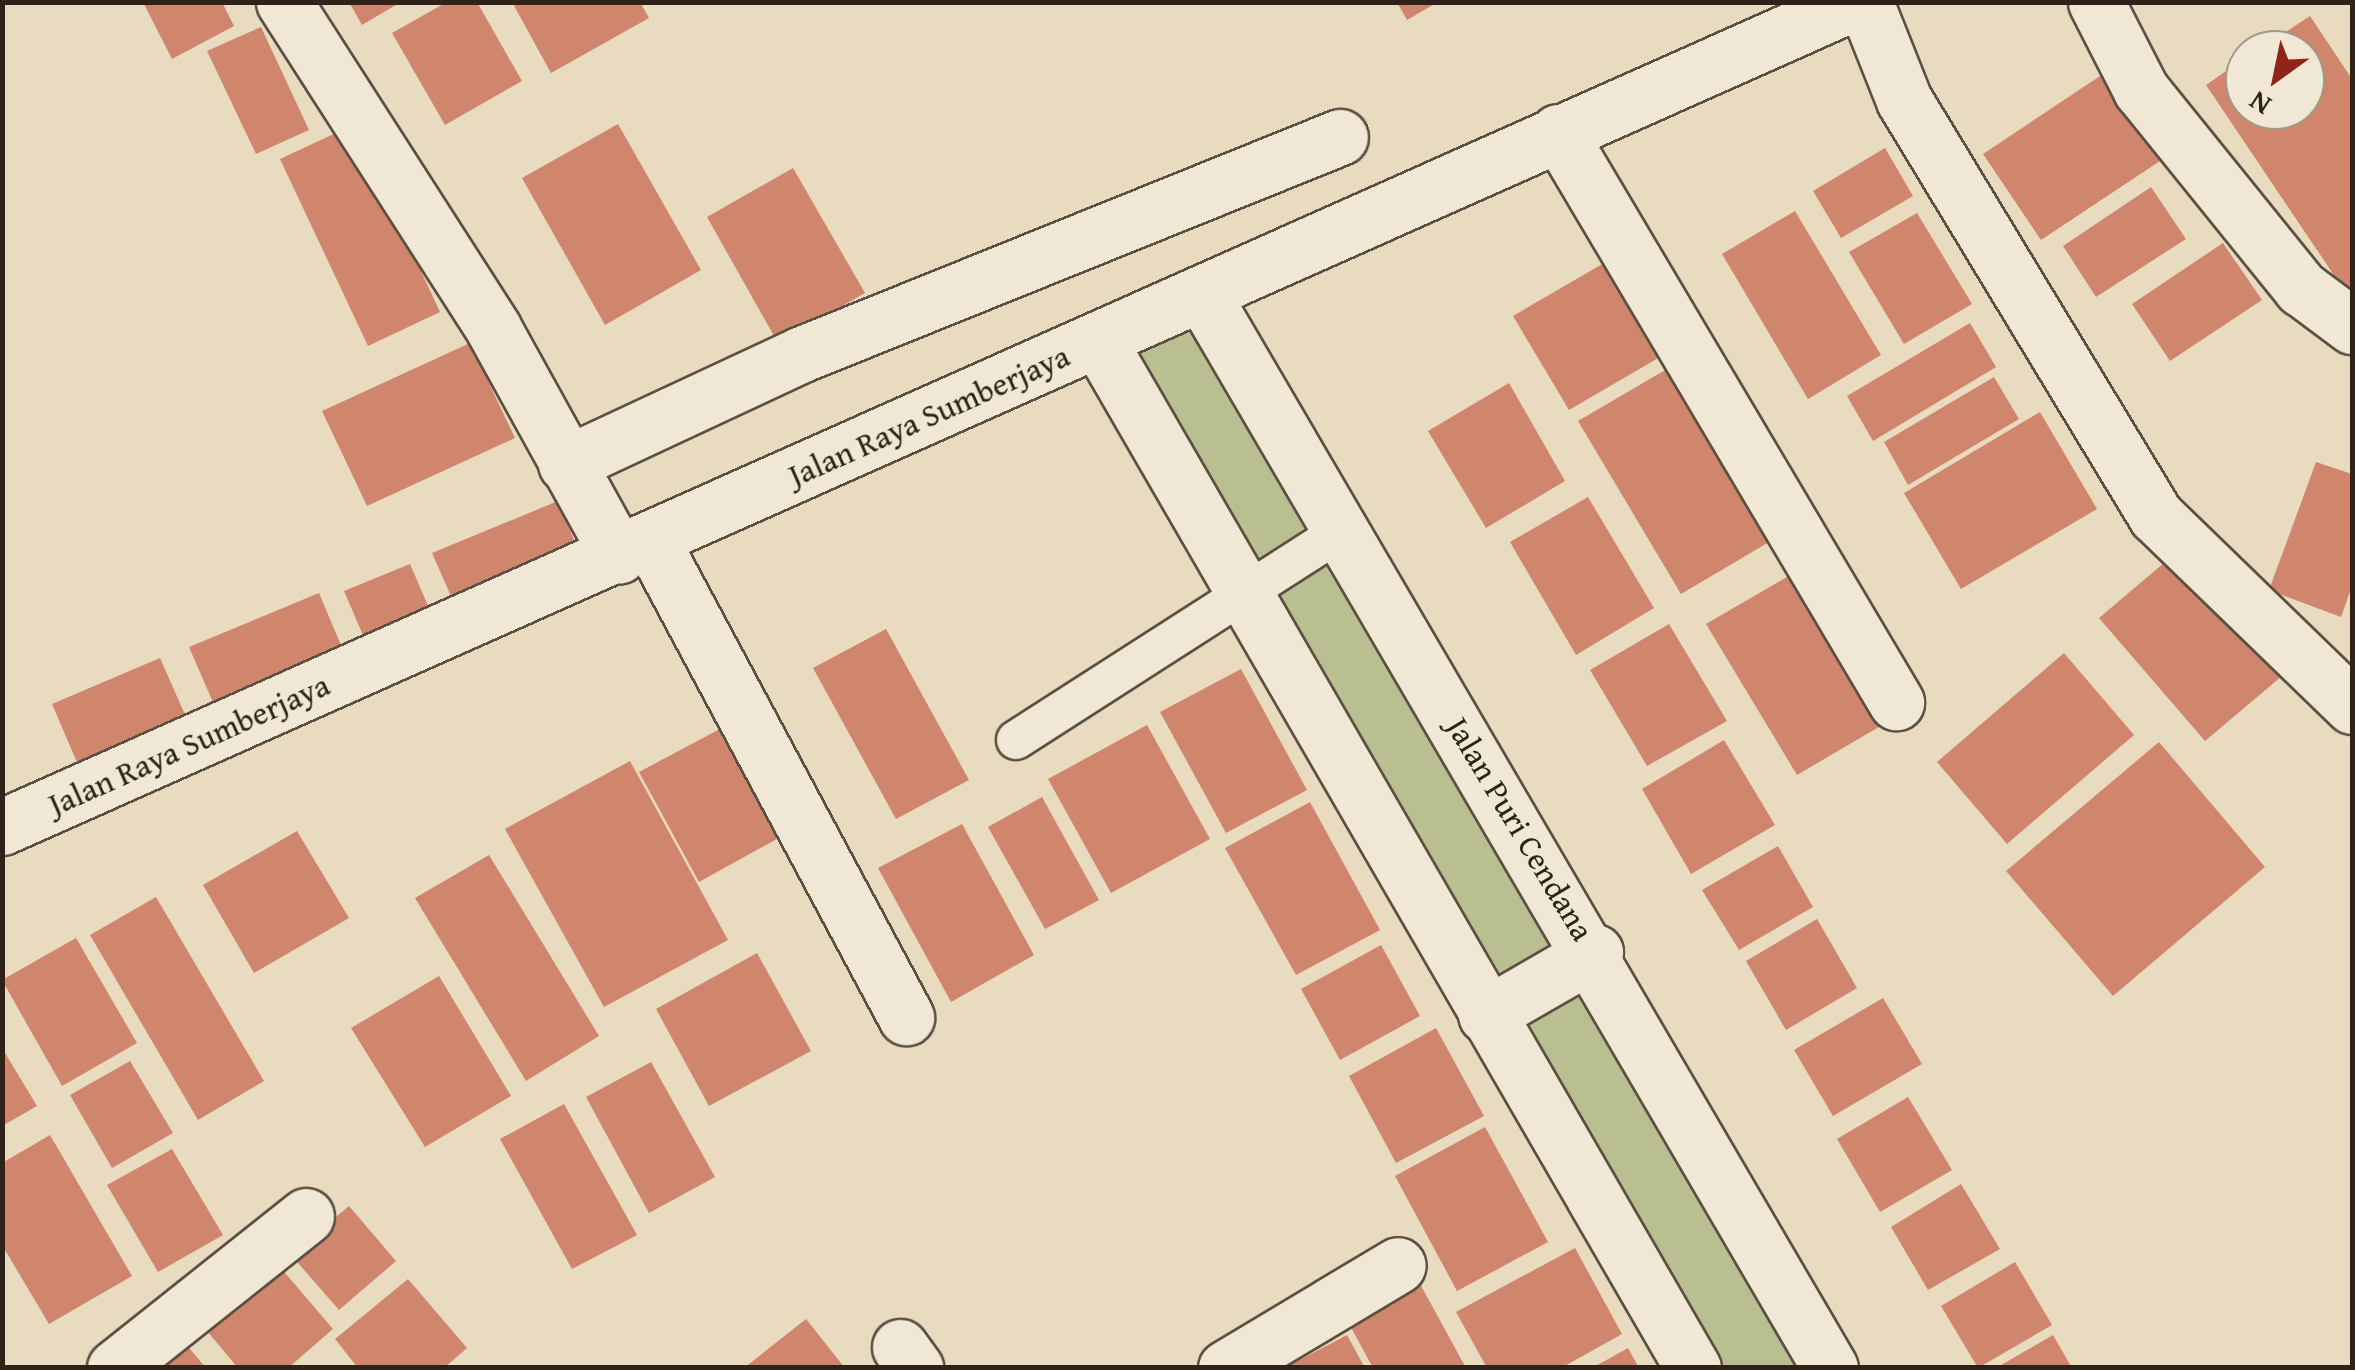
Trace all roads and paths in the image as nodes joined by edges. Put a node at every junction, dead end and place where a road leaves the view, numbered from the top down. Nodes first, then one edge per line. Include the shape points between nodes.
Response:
1 (284, 2) edge
2 (1855, 2) edge
3 (1865, 2) edge
4 (2096, 2) edge
5 (1558, 132) junction
6 (1340, 138) dead end
7 (1202, 294) junction
8 (2352, 326) edge
9 (1098, 340) junction
10 (566, 464) junction
11 (1340, 532) junction
12 (636, 549) junction
13 (1239, 597) junction
14 (1896, 702) dead end
15 (2352, 706) edge
16 (1016, 740) dead end
17 (2, 827) edge
18 (1595, 952) junction
19 (1486, 1015) junction
20 (906, 1017) dead end
21 (306, 1216) dead end
22 (1398, 1265) dead end
23 (115, 1368) edge
24 (1226, 1368) edge
25 (1693, 1368) edge
26 (1830, 1368) edge

1 - 10 street via 493,328
2 - 5 street, Jalan Raya Sumberjaya
3 - 15 street via 1904,100 2156,516
4 - 8 street via 2141,90 2301,288
5 - 7 street, Jalan Raya Sumberjaya
5 - 14 street
6 - 10 street via 820,346
7 - 9 street, Jalan Raya Sumberjaya
7 - 11 street, Jalan Puri Cendana
9 - 12 street, Jalan Raya Sumberjaya
9 - 13 street
10 - 12 street
11 - 13 lane
11 - 18 street, Jalan Puri Cendana
12 - 17 street, Jalan Raya Sumberjaya
12 - 20 street
13 - 16 lane
13 - 19 street
18 - 19 street
18 - 26 street, Jalan Puri Cendana
19 - 25 street
21 - 23 street
22 - 24 street

